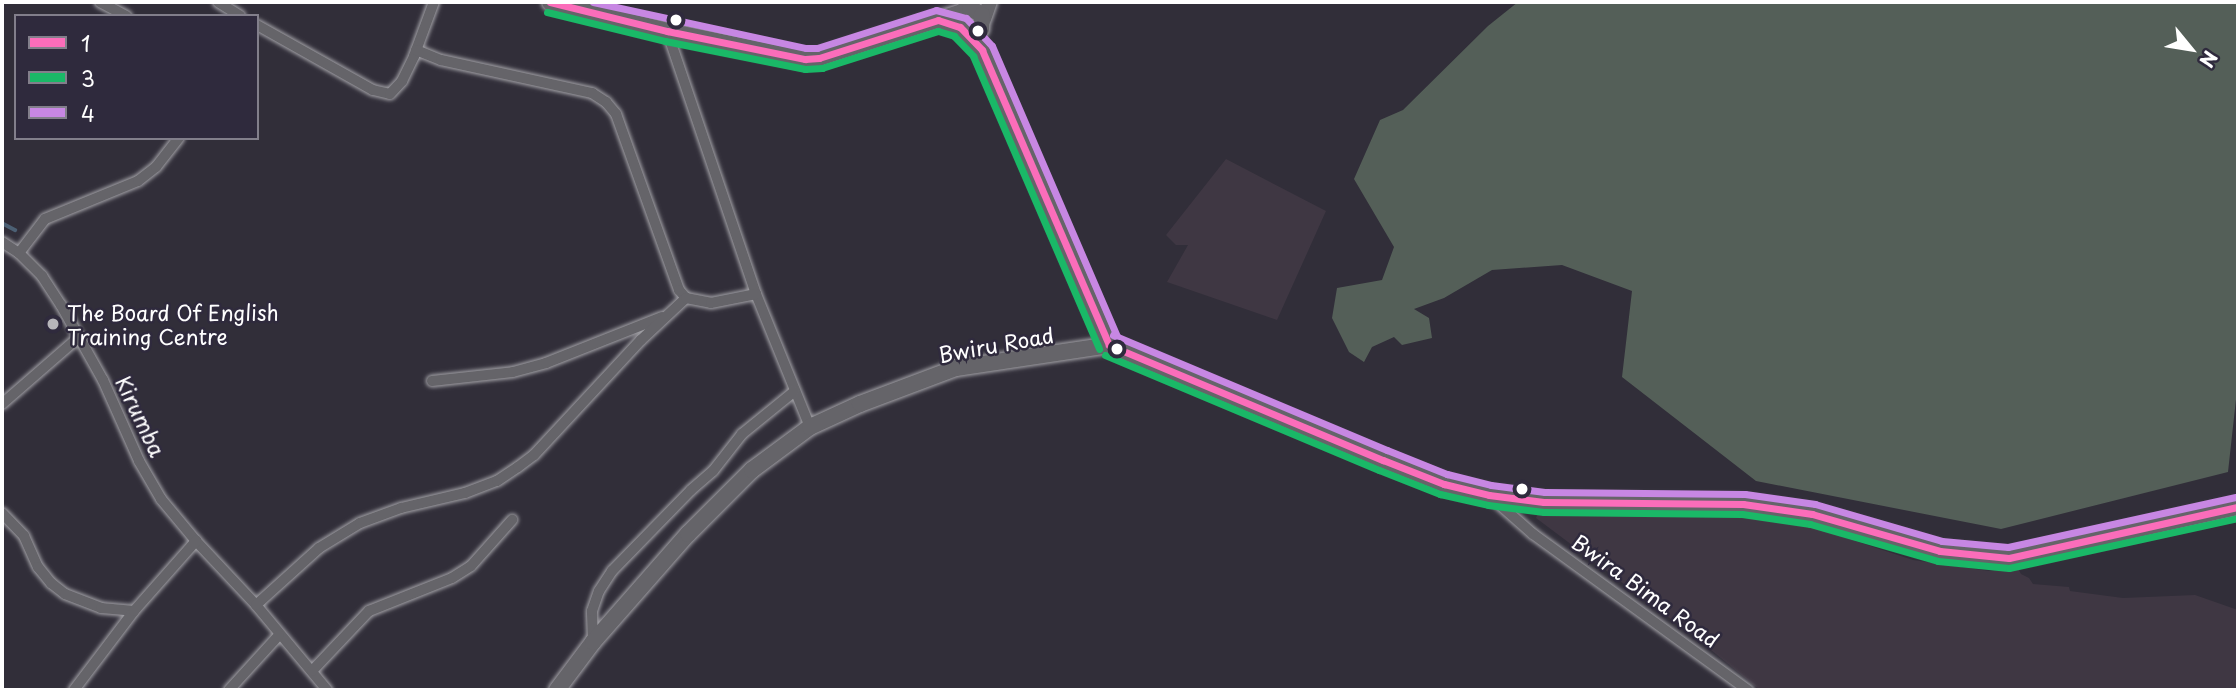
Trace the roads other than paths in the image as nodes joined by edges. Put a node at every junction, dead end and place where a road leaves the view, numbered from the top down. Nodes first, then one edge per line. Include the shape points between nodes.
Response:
1 (100, 2) edge
2 (219, 2) edge
3 (434, 2) edge
4 (550, 2) edge
5 (122, 14) edge
6 (237, 14) edge
7 (976, 17) edge
8 (259, 26) edge
9 (667, 32) junction
10 (416, 50) junction
11 (176, 140) edge
12 (2, 242) edge
13 (19, 253) junction
14 (756, 295) junction
15 (687, 299) junction
16 (668, 315) junction
17 (79, 337) junction
18 (1109, 345) junction
19 (432, 381) dead end
20 (795, 391) junction
21 (2, 404) edge
22 (810, 426) junction
23 (1489, 495) junction
24 (2238, 507) edge
25 (2, 513) edge
26 (512, 520) dead end
27 (195, 541) junction
28 (256, 605) junction
29 (134, 611) junction
30 (279, 635) junction
31 (593, 642) junction
32 (312, 671) junction
33 (74, 690) edge
34 (229, 690) edge
35 (327, 690) edge
36 (557, 690) edge
37 (1748, 690) edge

1 - 5 street
2 - 6 street
3 - 10 street
4 - 9 main road
7 - 9 main road via 937,20 819,58
7 - 18 main road via 982,50
8 - 10 street via 384,94 397,88
9 - 14 street
10 - 15 street via 442,60 592,93 606,102 616,114 679,290
11 - 13 street via 156,167 138,181 45,219
12 - 13 street, Kirumba
13 - 17 street, Kirumba via 42,276
14 - 15 street via 711,303
14 - 20 street
15 - 16 street
16 - 19 street via 546,363 513,372
16 - 28 street via 518,467 465,493 360,523 320,548
17 - 21 street
17 - 27 street, Kirumba via 155,489
18 - 22 main road, Bwiru Road via 956,368
18 - 23 main road via 1395,465
20 - 22 street
20 - 31 street via 742,434 713,471 612,571 593,611
22 - 31 main road, Bwiru Road via 742,479
23 - 24 main road via 1544,502 1742,504 1812,513 1940,551 2009,558
23 - 37 street, Bwira Bima Road via 1525,527
25 - 29 street via 24,536 38,567 65,594 92,606
26 - 32 street via 471,566 369,611
27 - 28 street, Kirumba
27 - 29 street
28 - 30 street, Kirumba
29 - 33 street
30 - 32 street, Kirumba
30 - 34 street
31 - 36 main road, Bwiru Road
32 - 35 street, Kirumba

